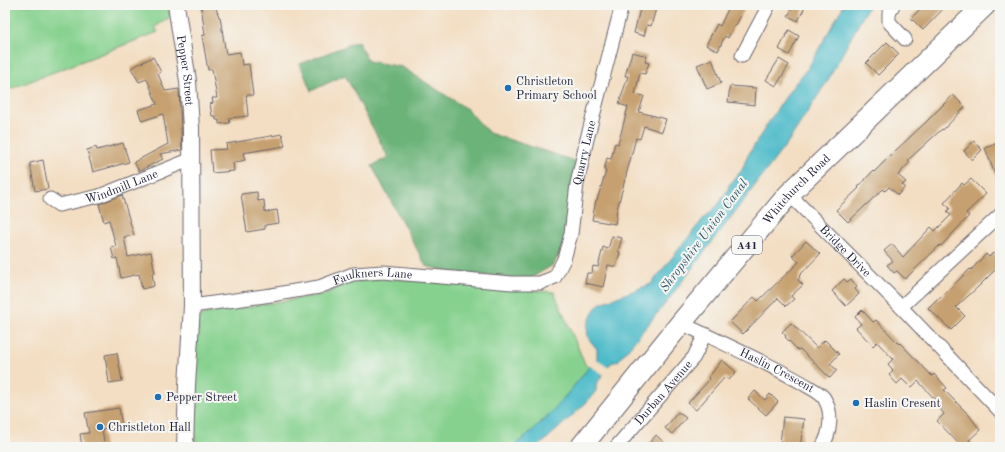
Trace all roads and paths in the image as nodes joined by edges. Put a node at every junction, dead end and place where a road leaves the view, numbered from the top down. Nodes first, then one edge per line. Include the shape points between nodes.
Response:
1 (176, 5) edge
2 (622, 5) edge
3 (768, 5) edge
4 (893, 5) edge
5 (985, 5) edge
6 (905, 39) dead end
7 (742, 56) dead end
8 (192, 159) junction
9 (789, 194) junction
10 (50, 199) dead end
11 (1000, 215) edge
12 (555, 277) joint
13 (192, 306) junction
14 (901, 307) junction
15 (681, 323) junction
16 (705, 334) junction
17 (1000, 411) edge
18 (185, 447) edge
19 (582, 447) edge
20 (616, 447) edge
21 (822, 447) edge

1 - 8 street, Pepper Street via 188,80
2 - 12 street, Quarry Lane via 587,139 577,184 571,234 564,259
3 - 7 street
4 - 6 street via 889,22
5 - 9 highway, Whitchurch Road / A41
8 - 10 street, Windmill Lane via 99,196 58,205
8 - 13 street, Pepper Street
9 - 14 street, Bridge Drive
9 - 15 highway, Whitchurch Road / A41
11 - 14 street
12 - 13 street, Faulkners Lane via 540,283 512,283 383,272 354,274 319,286
13 - 18 street, Pepper Street via 186,385
14 - 17 street, Bridge Drive
15 - 16 street, Haslin Crescent
15 - 19 highway, Whitchurch Road / A41
16 - 20 street, Durban Avenue via 694,357
16 - 21 street, Haslin Crescent via 770,365 823,397 830,423

